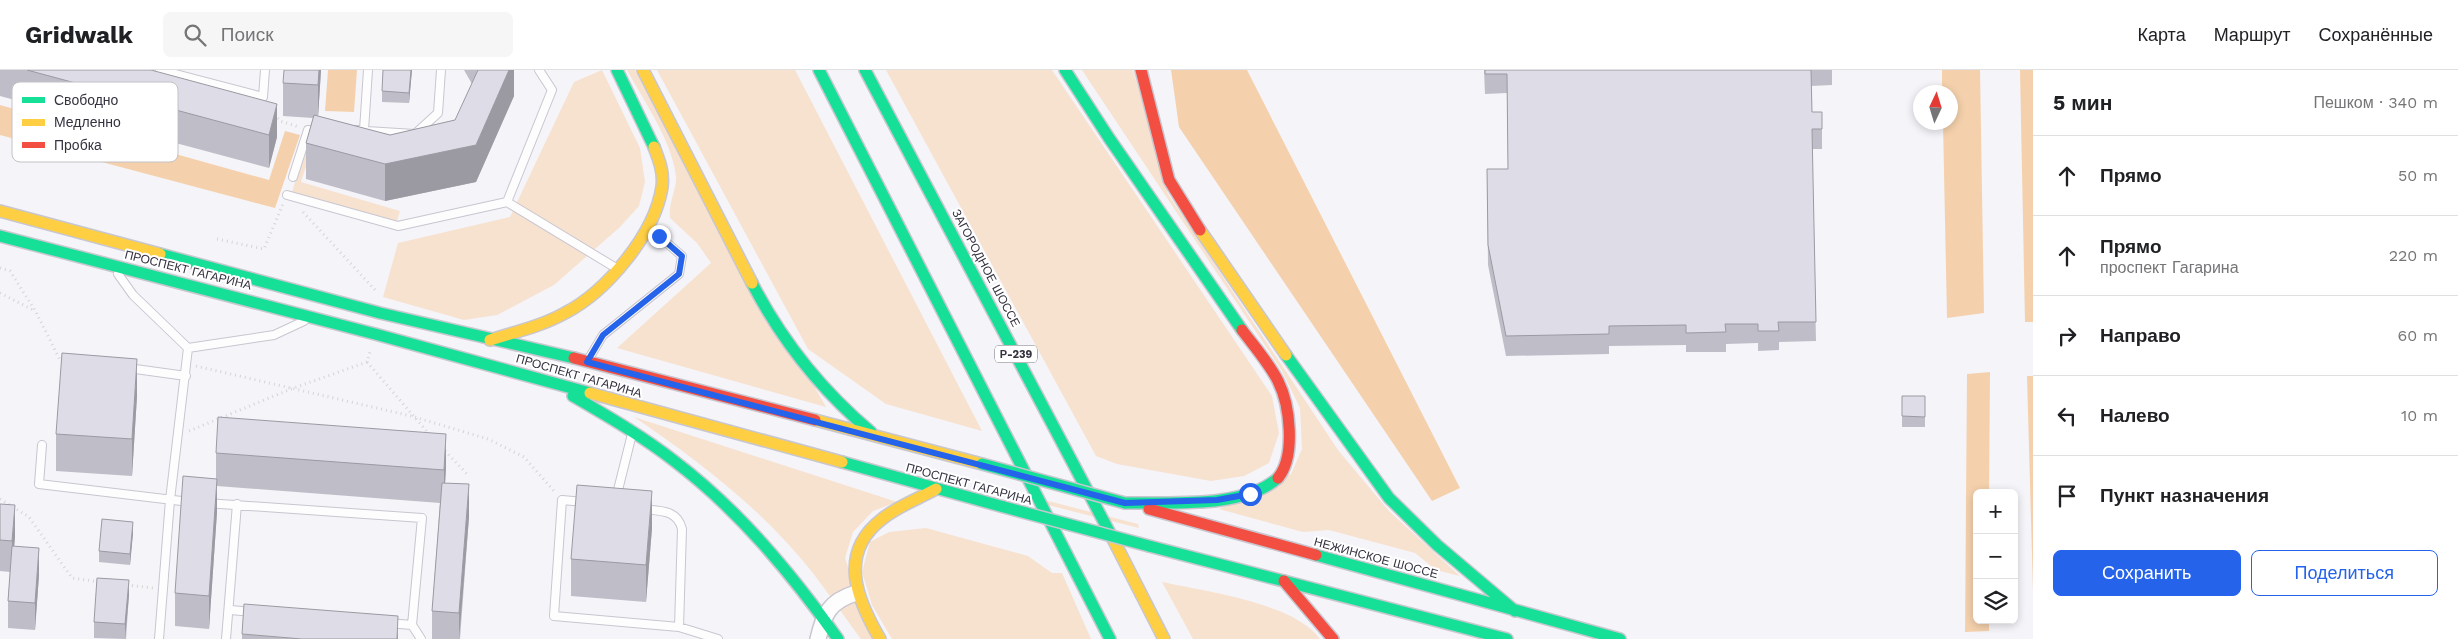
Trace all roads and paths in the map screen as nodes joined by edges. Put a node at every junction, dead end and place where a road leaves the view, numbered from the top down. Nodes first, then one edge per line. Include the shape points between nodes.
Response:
1 (160, 70) edge
2 (265, 70) edge
3 (368, 70) edge
4 (440, 70) edge
5 (539, 70) edge
6 (617, 70) edge
7 (642, 70) edge
8 (819, 70) edge
9 (865, 70) edge
10 (1065, 70) edge
11 (1140, 70) edge
12 (263, 97) junction
13 (308, 130) junction
14 (326, 130) edge
15 (345, 130) edge
16 (364, 130) junction
17 (294, 177) dead end
18 (287, 195) junction
19 (507, 202) junction
20 (0, 211) edge
21 (645, 234) junction
22 (0, 236) edge
23 (217, 239) dead end
24 (112, 265) junction
25 (0, 268) edge
26 (617, 269) junction
27 (0, 293) edge
28 (383, 298) dead end
29 (36, 312) junction
30 (313, 317) junction
31 (488, 340) junction
32 (372, 346) dead end
33 (188, 348) junction
34 (60, 360) edge
35 (367, 362) junction
36 (587, 362) junction
37 (186, 364) junction
38 (118, 367) edge
39 (186, 376) junction
40 (548, 381) junction
41 (291, 389) junction
42 (411, 416) junction
43 (632, 432) junction
44 (178, 435) junction
45 (876, 436) junction
46 (436, 442) edge
47 (42, 445) dead end
48 (442, 448) edge
49 (467, 474) dead end
50 (936, 490) junction
51 (0, 499) edge
52 (170, 500) junction
53 (562, 500) junction
54 (589, 502) edge
55 (1125, 503) junction
56 (237, 504) junction
57 (606, 504) edge
58 (615, 505) junction
59 (625, 506) edge
60 (634, 508) edge
61 (1284, 581) junction
62 (109, 583) edge
63 (118, 584) edge
64 (163, 589) junction
65 (856, 593) junction
66 (230, 610) junction
67 (1515, 611) junction
68 (265, 614) edge
69 (823, 617) junction
70 (382, 622) edge
71 (412, 625) junction
72 (679, 627) junction
73 (159, 639) edge
74 (226, 639) edge
75 (421, 639) edge
76 (718, 639) edge
77 (818, 639) edge
78 (838, 639) edge
79 (880, 639) edge
80 (1110, 639) edge
81 (1164, 639) edge
82 (1333, 639) edge
83 (1507, 639) edge
84 (1620, 639) edge

1 - 12 lane
2 - 12 lane
3 - 16 lane
4 - 16 lane via 438,113 415,134
5 - 19 lane via 552,90
6 - 21 main road via 643,119 662,167 661,193 654,218
7 - 45 main road via 765,308 810,373 840,406
8 - 80 main road
9 - 81 main road, ЗАГОРОДНОЕ ШОССЕ / Р-239
10 - 55 main road via 1278,381 1291,432 1282,471 1271,485 1250,494 1217,500
11 - 67 main road via 1169,180 1327,415 1389,498 1437,545
12 - 13 path via 280,121
13 - 14 lane
13 - 17 lane
15 - 16 lane
18 - 19 lane via 398,226
18 - 23 path via 264,249
18 - 28 path
19 - 26 lane
20 - 31 main road, ПРОСПЕКТ ГАГАРИНА
21 - 26 main road
21 - 36 lane via 659,236 682,256 679,274 603,335
22 - 24 main road, ПРОСПЕКТ ГАГАРИНА
24 - 30 main road, ПРОСПЕКТ ГАГАРИНА
24 - 33 lane via 133,295
25 - 29 path via 10,271
26 - 31 main road via 595,292 567,313
27 - 29 path
29 - 34 path
30 - 33 lane via 274,335
30 - 40 main road, ПРОСПЕКТ ГАГАРИНА
31 - 36 main road, ПРОСПЕКТ ГАГАРИНА
32 - 35 path
33 - 37 lane
35 - 41 path
35 - 42 path
36 - 45 main road, ПРОСПЕКТ ГАГАРИНА
37 - 39 lane
37 - 41 path
38 - 39 lane
39 - 44 lane
40 - 43 main road
40 - 50 main road, ПРОСПЕКТ ГАГАРИНА
41 - 42 path
41 - 44 path
42 - 46 path
42 - 53 path via 488,439 524,457
43 - 58 lane
43 - 69 main road via 685,469 761,540
44 - 52 lane
45 - 55 main road, ПРОСПЕКТ ГАГАРИНА, bridge
47 - 52 lane via 39,484
48 - 49 path
50 - 61 main road, ПРОСПЕКТ ГАГАРИНА, bridge
50 - 65 main road via 880,519 864,537 855,555
51 - 62 path via 29,517 72,578
52 - 56 lane
52 - 64 lane
53 - 54 lane
53 - 72 lane via 554,616
55 - 67 main road, НЕЖИНСКОЕ ШОССЕ
56 - 66 lane
56 - 71 lane via 422,518
57 - 58 lane
58 - 59 lane
60 - 72 lane via 673,514 680,520
61 - 82 main road
61 - 83 main road
63 - 64 path
64 - 73 lane
65 - 69 street via 839,598
65 - 79 main road
66 - 68 lane
66 - 74 lane
67 - 84 main road, НЕЖИНСКОЕ ШОССЕ
69 - 77 street
69 - 78 main road
70 - 71 lane
71 - 75 lane
72 - 76 lane

